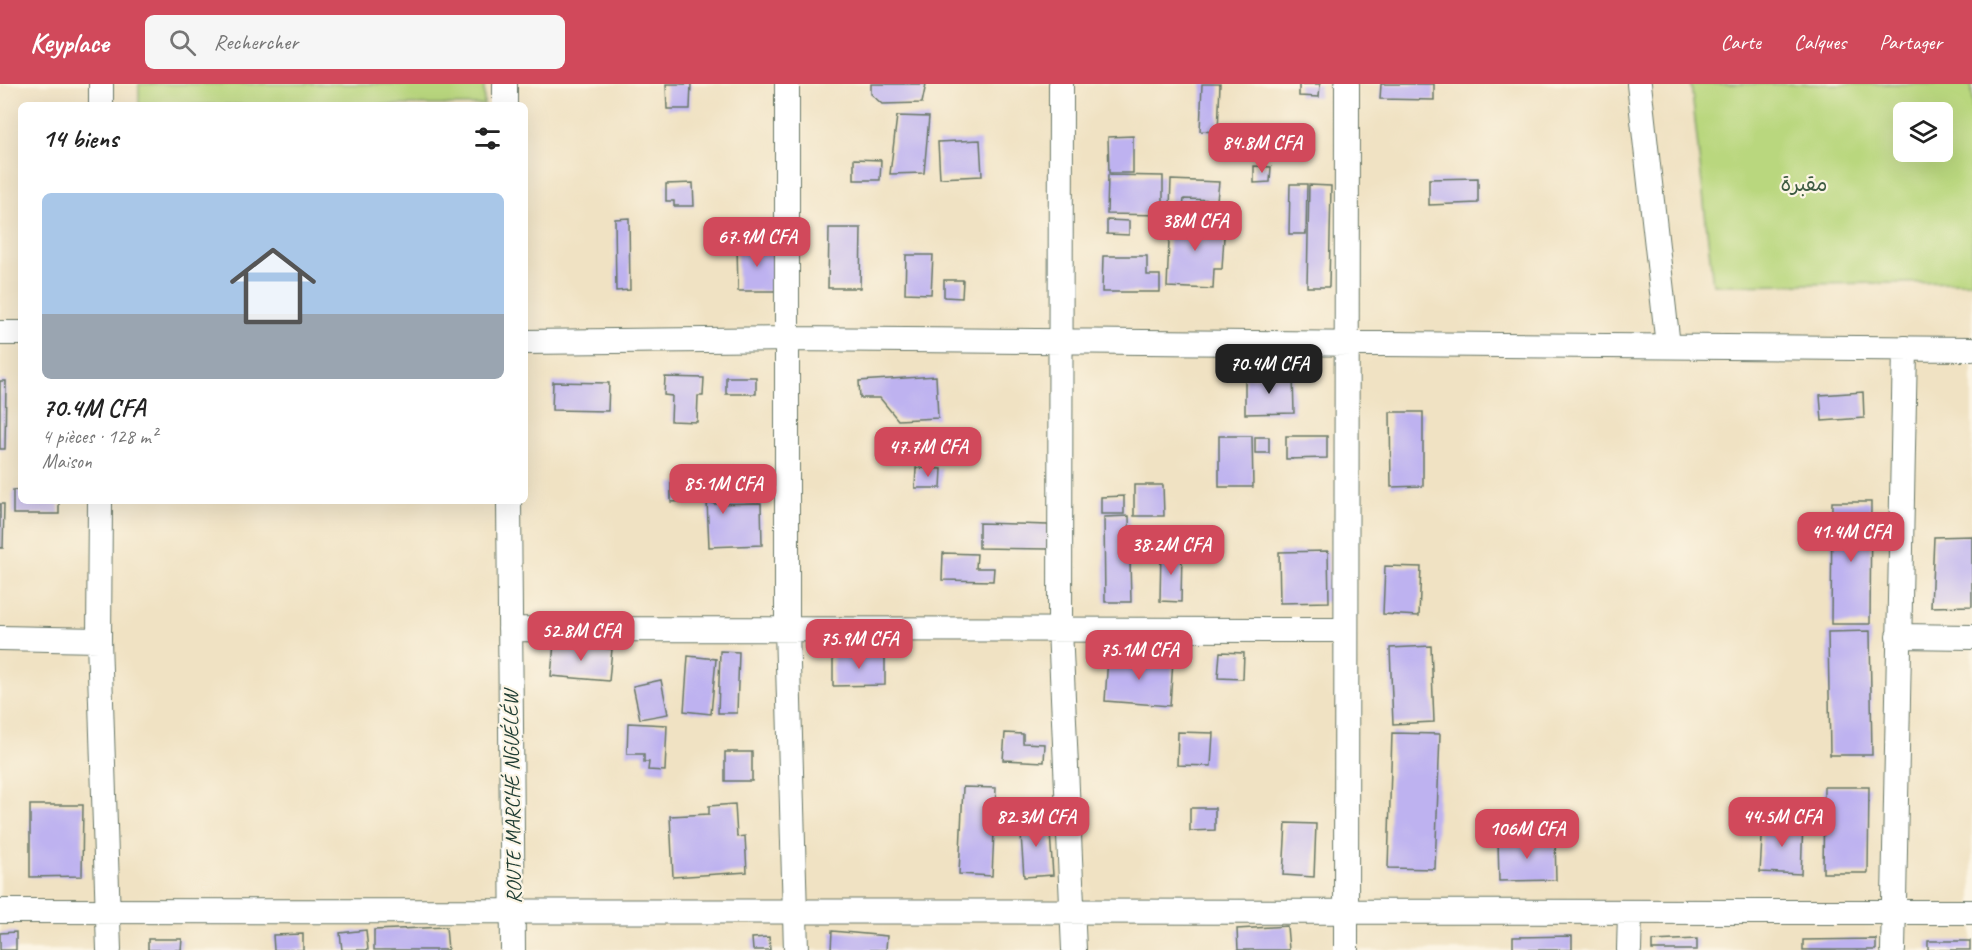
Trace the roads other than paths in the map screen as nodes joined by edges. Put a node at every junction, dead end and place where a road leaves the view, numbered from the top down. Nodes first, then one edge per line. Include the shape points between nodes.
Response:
1 (101, 84) edge
2 (505, 84) edge
3 (787, 84) edge
4 (1060, 84) edge
5 (1347, 84) edge
6 (1639, 84) edge
7 (101, 102) edge
8 (505, 102) edge
9 (0, 333) edge
10 (18, 333) edge
11 (788, 339) junction
12 (1060, 341) junction
13 (528, 342) edge
14 (1347, 344) junction
15 (1668, 346) junction
16 (1905, 348) junction
17 (1972, 349) edge
18 (100, 504) edge
19 (509, 504) edge
20 (787, 628) junction
21 (510, 629) junction
22 (1060, 630) junction
23 (1346, 630) junction
24 (1898, 636) junction
25 (1972, 637) edge
26 (0, 638) edge
27 (99, 640) junction
28 (1074, 910) junction
29 (0, 911) edge
30 (795, 911) junction
31 (1346, 911) junction
32 (109, 912) junction
33 (513, 912) junction
34 (1630, 912) junction
35 (1892, 912) junction
36 (1972, 912) edge
37 (109, 950) edge
38 (513, 950) edge
39 (796, 950) edge
40 (1074, 950) edge
41 (1346, 950) edge
42 (1629, 950) edge
43 (1893, 950) edge

1 - 7 street
2 - 8 street
3 - 11 street
4 - 12 street
5 - 14 street
6 - 15 street
9 - 10 street
11 - 12 street
11 - 13 street
11 - 20 street
12 - 14 street
12 - 22 street
14 - 15 street
14 - 23 street
15 - 16 street
16 - 17 street
16 - 24 street
18 - 27 street
19 - 21 street, ROUTE MARCHÉ NGUÉLÉW
20 - 21 street
20 - 22 street
20 - 30 street
21 - 33 street, ROUTE MARCHÉ NGUÉLÉW
22 - 23 street
22 - 28 street
23 - 31 street
24 - 25 street
24 - 35 street
26 - 27 street
27 - 32 street
28 - 30 street
28 - 31 street
28 - 40 street
29 - 32 street
30 - 33 street
30 - 39 street
31 - 34 street
31 - 41 street
32 - 33 street
32 - 37 street
33 - 38 street, ROUTE MARCHÉ NGUÉLÉW
34 - 35 street
34 - 42 street
35 - 36 street
35 - 43 street

